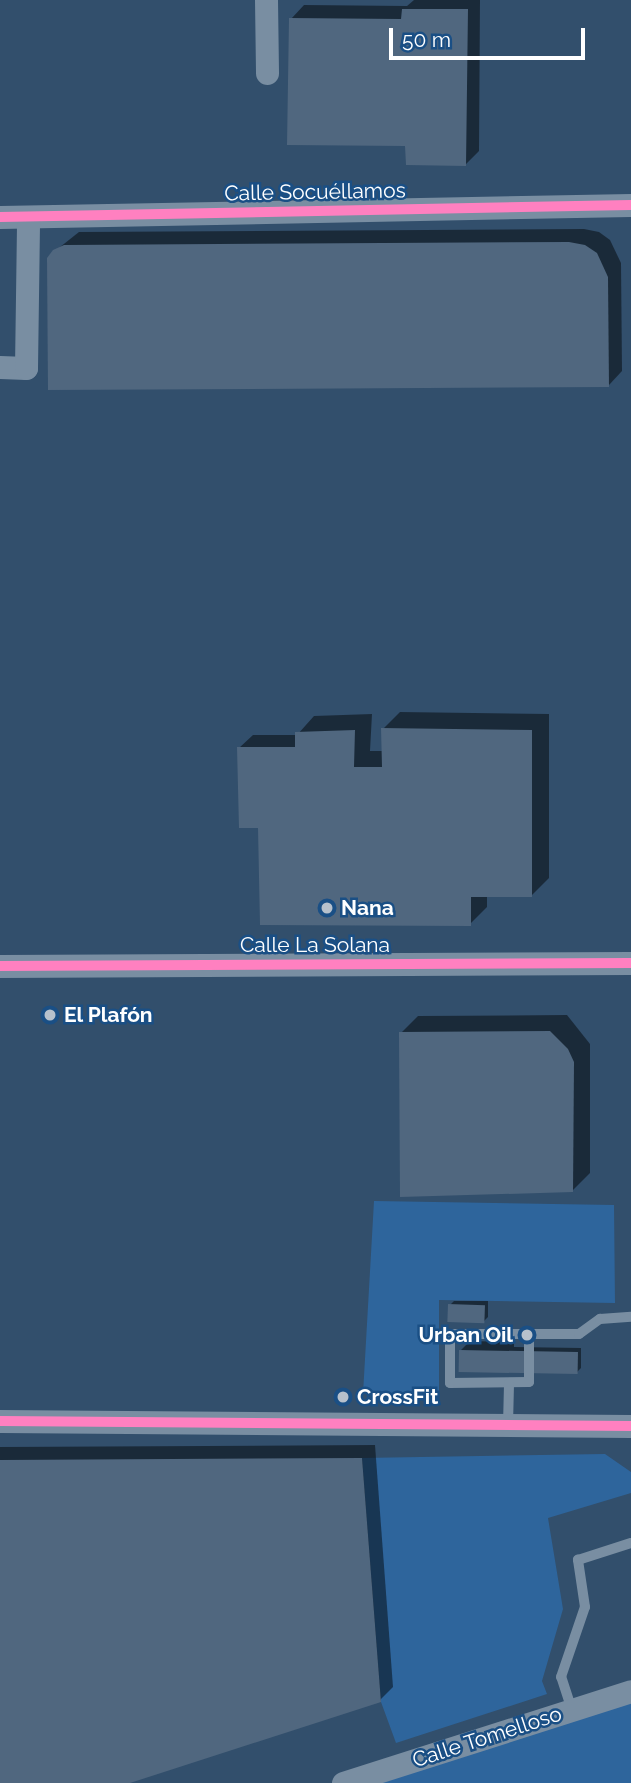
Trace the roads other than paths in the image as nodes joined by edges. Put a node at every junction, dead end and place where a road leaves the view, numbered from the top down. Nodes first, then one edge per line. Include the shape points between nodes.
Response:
1 (266, 0) edge
2 (267, 73) dead end
3 (631, 205) edge
4 (0, 217) edge
5 (28, 217) junction
6 (0, 367) edge
7 (631, 963) edge
8 (0, 966) edge
9 (631, 1317) edge
10 (529, 1335) junction
11 (509, 1383) junction
12 (0, 1421) edge
13 (508, 1425) junction
14 (631, 1426) edge
15 (631, 1543) edge
16 (631, 1691) edge
17 (572, 1710) junction
18 (343, 1783) edge

1 - 2 street
3 - 5 street, Calle Socuéllamos
4 - 5 street, Calle Socuéllamos
5 - 6 street via 26,368
7 - 8 street, Calle La Solana
9 - 10 lane via 600,1319 579,1334
10 - 11 lane via 529,1382
10 - 11 lane via 450,1334 450,1383
11 - 13 lane
12 - 13 street
13 - 14 street
15 - 17 lane via 578,1560 585,1607 561,1677
16 - 17 street, Calle Tomelloso
17 - 18 street, Calle Tomelloso

